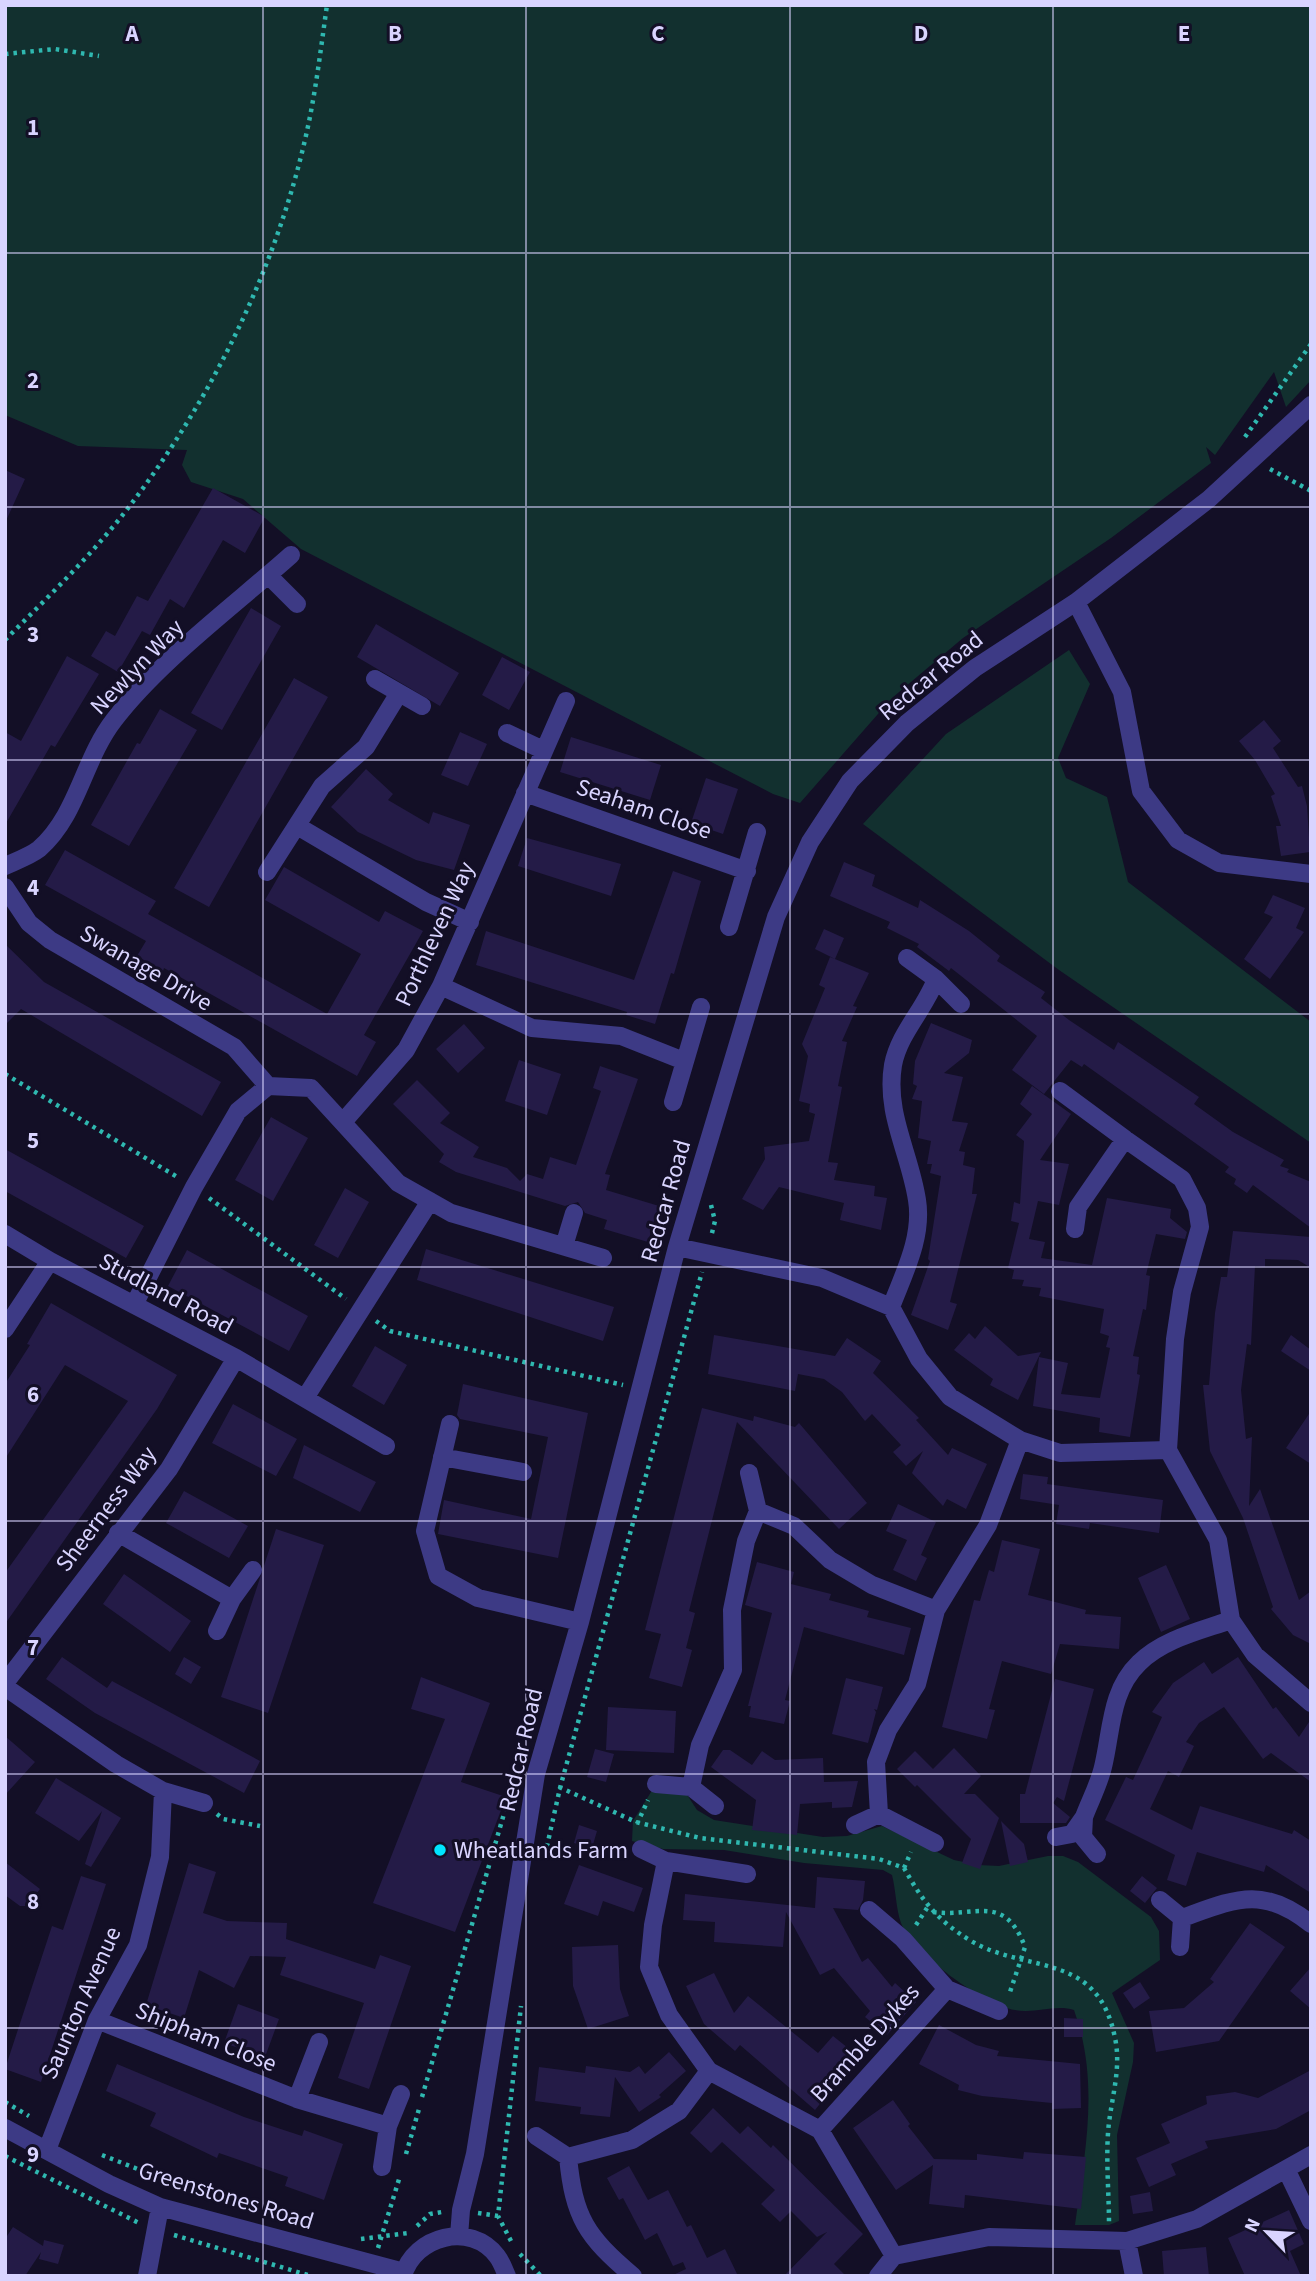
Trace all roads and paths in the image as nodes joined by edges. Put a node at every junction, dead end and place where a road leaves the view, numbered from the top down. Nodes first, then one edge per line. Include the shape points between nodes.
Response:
1 (327, 5) edge
2 (5, 54) edge
3 (99, 56) dead end
4 (1311, 344) edge
5 (1306, 417) edge
6 (1237, 449) dead end
7 (1254, 461) junction
8 (1311, 491) edge
9 (291, 555) dead end
10 (268, 575) junction
11 (1076, 602) junction
12 (297, 604) dead end
13 (5, 640) edge
14 (375, 679) dead end
15 (399, 693) junction
16 (566, 701) dead end
17 (422, 706) dead end
18 (507, 733) dead end
19 (543, 750) junction
20 (525, 793) junction
21 (299, 827) junction
22 (757, 832) dead end
23 (5, 866) edge
24 (747, 871) junction
25 (267, 872) dead end
26 (1311, 874) edge
27 (5, 887) edge
28 (470, 922) junction
29 (729, 927) dead end
30 (907, 958) dead end
31 (936, 979) junction
32 (441, 986) junction
33 (961, 1004) dead end
34 (701, 1007) dead end
35 (684, 1061) junction
36 (5, 1074) edge
37 (268, 1086) junction
38 (1060, 1091) dead end
39 (673, 1102) dead end
40 (343, 1122) junction
41 (1125, 1139) junction
42 (700, 1170) junction
43 (194, 1187) junction
44 (430, 1201) junction
45 (574, 1213) dead end
46 (1075, 1229) dead end
47 (5, 1234) edge
48 (564, 1246) junction
49 (677, 1247) junction
50 (707, 1253) junction
51 (603, 1258) dead end
52 (50, 1261) junction
53 (134, 1305) junction
54 (891, 1307) junction
55 (361, 1310) junction
56 (5, 1329) edge
57 (236, 1358) junction
58 (639, 1388) junction
59 (305, 1398) junction
60 (450, 1424) dead end
61 (1020, 1440) junction
62 (386, 1446) dead end
63 (1168, 1450) junction
64 (442, 1457) junction
65 (523, 1472) dead end
66 (749, 1474) dead end
67 (758, 1511) junction
68 (118, 1533) junction
69 (253, 1570) dead end
70 (232, 1599) junction
71 (936, 1610) junction
72 (1231, 1620) junction
73 (580, 1622) junction
74 (217, 1631) dead end
75 (5, 1685) edge
76 (557, 1701) junction
77 (1311, 1703) edge
78 (582, 1707) junction
79 (515, 1776) dead end
80 (656, 1784) joint
81 (691, 1787) junction
82 (163, 1791) junction
83 (204, 1803) joint
84 (715, 1806) dead end
85 (879, 1814) junction
86 (1084, 1817) junction
87 (855, 1825) dead end
88 (260, 1826) dead end
89 (1056, 1838) dead end
90 (935, 1843) dead end
91 (641, 1849) joint
92 (1097, 1854) dead end
93 (544, 1859) dead end
94 (666, 1861) junction
95 (747, 1874) dead end
96 (1160, 1900) dead end
97 (869, 1910) dead end
98 (932, 1912) dead end
99 (1182, 1918) junction
100 (1311, 1924) edge
101 (1180, 1947) dead end
102 (947, 1989) junction
103 (522, 2002) dead end
104 (999, 2011) joint
105 (97, 2020) junction
106 (319, 2042) dead end
107 (709, 2071) junction
108 (401, 2094) dead end
109 (298, 2099) junction
110 (5, 2102) edge
111 (388, 2126) junction
112 (5, 2128) edge
113 (52, 2130) junction
114 (820, 2130) junction
115 (536, 2136) dead end
116 (47, 2150) junction
117 (89, 2150) dead end
118 (1311, 2155) edge
119 (405, 2157) dead end
120 (568, 2157) junction
121 (382, 2167) dead end
122 (1286, 2169) junction
123 (401, 2170) dead end
124 (160, 2207) junction
125 (252, 2209) dead end
126 (1311, 2221) edge
127 (459, 2236) junction
128 (355, 2239) dead end
129 (1127, 2241) junction
130 (894, 2256) junction
131 (535, 2273) edge
132 (403, 2274) edge
133 (147, 2276) edge
134 (507, 2276) edge
135 (541, 2276) edge
136 (633, 2276) edge
137 (878, 2276) edge
138 (1134, 2276) edge

1 - 13 path via 296,175 268,260 228,351 135,500
2 - 3 path via 55,49
4 - 6 path
5 - 7 street, Redcar Road
7 - 8 path
7 - 11 street, Redcar Road
9 - 10 street, Newlyn Way
10 - 12 street
10 - 23 street, Newlyn Way via 163,668 114,720 66,817 38,850
11 - 26 street via 1122,692 1141,791 1178,840 1219,863
11 - 42 street, Redcar Road via 975,668 907,723 850,781 810,842 776,917
14 - 15 street
15 - 17 street
15 - 21 street via 366,747 322,786
16 - 19 street, Porthleven Way
18 - 19 street
19 - 20 street, Porthleven Way
20 - 24 street, Seaham Close
20 - 28 street, Porthleven Way
21 - 25 street
21 - 28 street via 426,902
22 - 24 street
24 - 29 street
27 - 37 street, Swanage Drive via 29,923 50,940 234,1047
28 - 32 street, Porthleven Way
30 - 31 street
31 - 33 street
31 - 54 street via 894,1063 891,1103 918,1201 915,1246
32 - 35 street via 532,1028 621,1036
32 - 40 street, Porthleven Way via 406,1050
34 - 35 street
35 - 39 street
36 - 43 path
37 - 40 street via 311,1088
37 - 43 street via 238,1111
38 - 41 street
40 - 44 street via 398,1183
41 - 46 street via 1078,1207
41 - 63 street via 1182,1179 1197,1208 1200,1227 1175,1339
42 - 49 street, Redcar Road
42 - 50 path via 715,1221
43 - 53 street
43 - 55 path
44 - 48 street via 451,1213
44 - 55 street
45 - 48 street
47 - 52 street, Studland Road
48 - 51 street
49 - 50 street
49 - 58 street, Redcar Road
50 - 54 street via 822,1278
50 - 78 path
52 - 53 street, Studland Road
52 - 56 street
53 - 57 street, Studland Road
54 - 61 street via 919,1359 950,1396
55 - 58 path via 390,1331
55 - 59 street
57 - 59 street, Studland Road
57 - 68 street, Sheerness Way via 169,1469
58 - 73 street, Redcar Road
59 - 62 street, Studland Road
60 - 64 street
61 - 63 street via 1060,1453
61 - 71 street via 988,1525
63 - 72 street via 1218,1540
64 - 65 street
64 - 73 street via 425,1531 438,1576 478,1598
66 - 67 street
67 - 71 street via 794,1525 830,1560 872,1585
67 - 81 street via 746,1541 732,1610 733,1670 700,1745
68 - 70 street
68 - 75 street, Sheerness Way
69 - 70 street
70 - 74 street
71 - 85 street via 917,1684 888,1730 876,1762
72 - 77 street via 1255,1655
72 - 86 street via 1177,1638 1140,1661 1124,1681 1113,1708 1103,1770
73 - 76 street, Redcar Road
75 - 82 street via 84,1743
76 - 78 path
76 - 127 street, Redcar Road via 536,1774
78 - 93 path
79 - 119 path
80 - 81 street
80 - 91 path via 636,1822
81 - 84 street
82 - 83 street
82 - 105 street, Saunton Avenue via 160,1857 138,1945
83 - 88 path via 223,1819
85 - 87 street
85 - 90 street
86 - 89 street via 1072,1834
86 - 92 street via 1083,1838
91 - 94 street
94 - 95 street
94 - 107 street via 649,1967 670,2015
96 - 99 street
97 - 102 street, Bramble Dykes via 903,1939
98 - 104 path via 972,1909 994,1912 1012,1922 1025,1947 1024,1959
99 - 100 street via 1238,1898 1287,1905
99 - 101 street
102 - 104 street, Bramble Dykes
102 - 114 street, Bramble Dykes
103 - 131 path via 498,2216
105 - 109 street, Shipham Close
105 - 113 street, Saunton Avenue
106 - 109 street, Shipham Close
107 - 114 street
107 - 120 street via 679,2110 632,2140
108 - 111 street
109 - 111 street, Shipham Close
110 - 113 path
111 - 121 street
112 - 116 street, Greenstones Road
113 - 116 street, Saunton Avenue
114 - 130 street
115 - 120 street
116 - 124 street, Greenstones Road
117 - 125 path
118 - 122 street
120 - 136 street via 572,2199 593,2237
122 - 126 street
122 - 129 street via 1198,2220
123 - 128 path via 383,2236
124 - 132 street, Greenstones Road
124 - 133 street
127 - 132 street via 423,2246
127 - 134 street via 480,2242 496,2255
129 - 130 street via 989,2236
129 - 138 street
130 - 137 street
131 - 135 path

